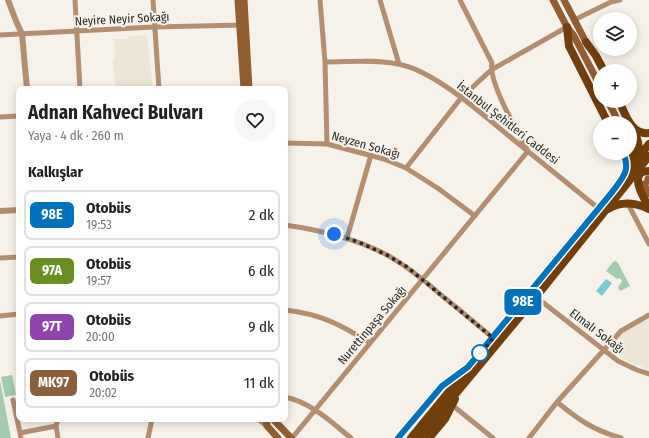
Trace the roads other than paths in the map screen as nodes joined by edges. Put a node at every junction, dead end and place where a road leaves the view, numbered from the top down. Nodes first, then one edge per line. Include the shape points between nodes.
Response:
1 (8, 0) edge
2 (75, 0) edge
3 (152, 0) edge
4 (238, 0) edge
5 (244, 0) edge
6 (320, 0) edge
7 (380, 0) edge
8 (460, 0) edge
9 (553, 0) edge
10 (564, 0) edge
11 (620, 0) edge
12 (574, 20) junction
13 (243, 25) junction
14 (154, 27) junction
15 (567, 27) junction
16 (77, 31) junction
17 (22, 34) junction
18 (0, 35) edge
19 (586, 42) junction
20 (325, 62) junction
21 (399, 64) junction
22 (597, 64) edge
23 (600, 64) edge
24 (491, 70) junction
25 (593, 73) edge
26 (27, 86) edge
27 (80, 86) edge
28 (159, 86) edge
29 (244, 86) edge
30 (249, 86) edge
31 (461, 98) junction
32 (16, 116) edge
33 (605, 116) edge
34 (0, 117) edge
35 (637, 132) edge
36 (649, 133) edge
37 (637, 138) edge
38 (288, 143) edge
39 (327, 144) junction
40 (649, 144) edge
41 (637, 150) edge
42 (528, 151) junction
43 (372, 155) junction
44 (649, 157) edge
45 (626, 160) edge
46 (649, 164) edge
47 (406, 168) junction
48 (622, 178) junction
49 (648, 179) edge
50 (649, 194) edge
51 (628, 204) junction
52 (598, 208) junction
53 (649, 208) edge
54 (16, 210) edge
55 (0, 212) edge
56 (475, 216) junction
57 (599, 218) junction
58 (288, 225) edge
59 (347, 238) junction
60 (649, 244) edge
61 (16, 257) edge
62 (0, 258) edge
63 (423, 279) junction
64 (536, 297) junction
65 (288, 310) edge
66 (16, 314) edge
67 (649, 315) edge
68 (0, 316) edge
69 (493, 338) junction
70 (370, 343) junction
71 (604, 350) junction
72 (468, 367) junction
73 (649, 374) edge
74 (459, 389) junction
75 (288, 398) edge
76 (12, 400) dead end
77 (557, 402) junction
78 (452, 406) junction
79 (315, 409) junction
80 (16, 418) edge
81 (17, 422) edge
82 (57, 422) edge
83 (151, 422) edge
84 (276, 422) edge
85 (266, 423) edge
86 (56, 426) junction
87 (20, 436) edge
88 (58, 438) edge
89 (148, 438) edge
90 (278, 438) edge
91 (291, 438) edge
92 (351, 438) edge
93 (398, 438) edge
94 (411, 438) edge
95 (419, 438) edge
96 (429, 438) edge
97 (493, 438) edge
98 (529, 438) edge
99 (621, 438) edge

1 - 17 street
2 - 16 street
3 - 14 street
4 - 13 main road
5 - 13 main road
6 - 20 street
7 - 21 street
8 - 24 street via 492,63
9 - 15 main road
10 - 12 main road
11 - 12 street
12 - 19 main road
13 - 14 street, Neyire Neyir Sokağı
13 - 29 main road
13 - 30 main road
14 - 16 street, Neyire Neyir Sokağı
14 - 28 street
15 - 24 street
15 - 25 main road
15 - 33 main road via 570,46
16 - 17 street, Neyire Neyir Sokağı
16 - 27 street
17 - 18 street, Neyire Neyir Sokağı
17 - 26 street
19 - 22 main road
19 - 23 main road
20 - 21 street, İstanbul Şehitleri Caddesi via 364,61
20 - 39 street
21 - 31 street, İstanbul Şehitleri Caddesi via 440,82
24 - 31 street
24 - 42 street via 506,110
31 - 42 street, İstanbul Şehitleri Caddesi
31 - 47 street
32 - 34 street
35 - 36 main road
37 - 41 main road
38 - 39 street, Neyzen Sokağı
39 - 43 street, Neyzen Sokağı
40 - 48 main road
42 - 52 street, İstanbul Şehitleri Caddesi
42 - 56 street, Nurettinpaşa Sokağı
43 - 47 street, Neyzen Sokağı
43 - 59 street
44 - 46 main road
44 - 57 main road
45 - 48 main road via 627,169
47 - 56 street, Neyzen Sokağı
48 - 52 main road
49 - 50 main road
49 - 53 main road via 642,173 638,188
51 - 53 main road
51 - 57 main road via 613,206
51 - 60 street
52 - 69 main road
54 - 55 street
56 - 63 street, Nurettinpaşa Sokağı
57 - 64 main road
58 - 59 street
59 - 63 street via 387,255
61 - 62 street
63 - 69 street
63 - 70 street, Nurettinpaşa Sokağı
64 - 71 street, Elmalı Sokağı
64 - 74 main road
65 - 70 street via 322,317 344,326
66 - 68 street
67 - 71 street via 621,331
69 - 72 main road
70 - 79 street, Nurettinpaşa Sokağı
71 - 73 street, Elmalı Sokağı via 618,361
71 - 77 street
72 - 93 main road via 442,386
72 - 94 main road
74 - 78 main road
74 - 95 main road
75 - 79 street
76 - 80 street
77 - 98 street
77 - 99 street via 578,419 601,432
78 - 96 main road
78 - 97 street
79 - 91 street, Nurettinpaşa Sokağı
79 - 92 street
81 - 87 street
82 - 86 street
83 - 89 street
84 - 91 main road
85 - 90 main road
86 - 87 street
86 - 88 street

